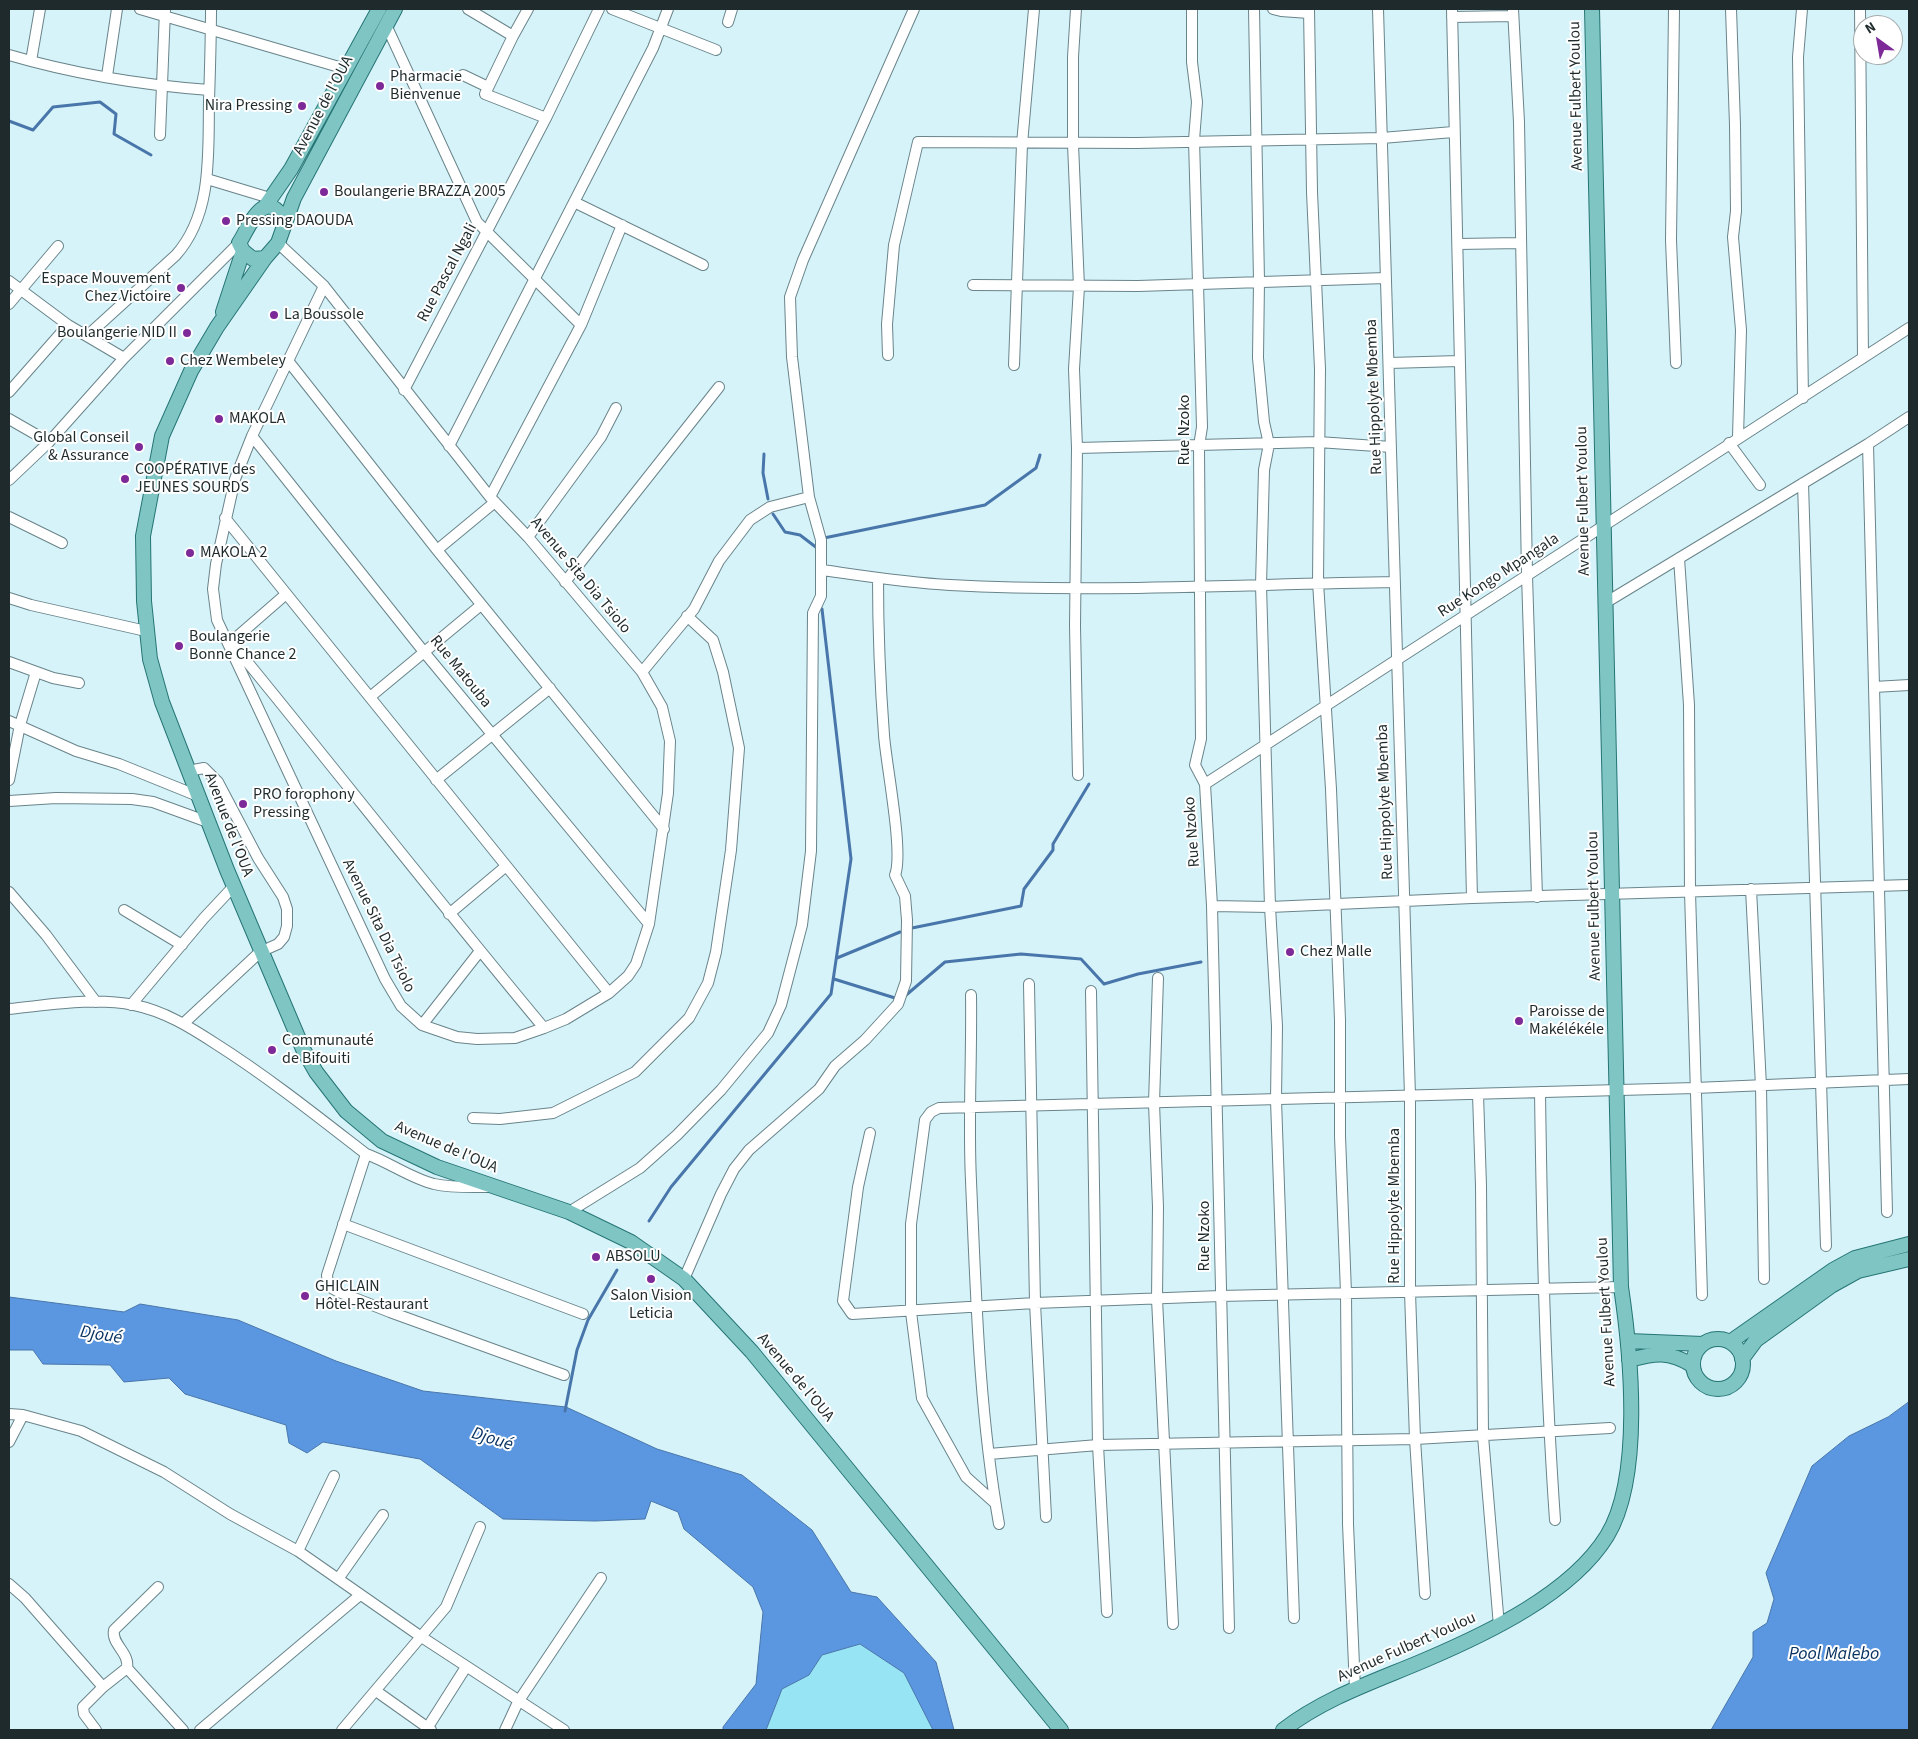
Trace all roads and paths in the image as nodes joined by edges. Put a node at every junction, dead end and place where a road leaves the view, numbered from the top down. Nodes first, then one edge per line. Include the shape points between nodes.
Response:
1 (40, 9) edge
2 (117, 9) edge
3 (140, 9) edge
4 (211, 9) edge
5 (379, 9) edge
6 (395, 9) edge
7 (468, 9) edge
8 (528, 9) edge
9 (599, 9) edge
10 (612, 9) edge
11 (668, 9) edge
12 (732, 9) edge
13 (914, 9) edge
14 (1034, 9) edge
15 (1076, 9) edge
16 (1192, 9) edge
17 (1254, 9) edge
18 (1273, 9) edge
19 (1378, 9) edge
20 (1592, 9) edge
21 (1674, 9) edge
22 (1731, 9) edge
23 (1802, 9) edge
24 (1860, 9) edge
25 (1309, 11) edge
26 (165, 12) edge
27 (1513, 12) edge
28 (1452, 13) edge
29 (728, 22) dead end
30 (387, 26) junction
31 (212, 28) junction
32 (661, 28) junction
33 (513, 36) junction
34 (716, 50) dead end
35 (9, 55) edge
36 (31, 62) junction
37 (346, 69) junction
38 (463, 75) dead end
39 (107, 76) junction
40 (161, 86) junction
41 (488, 87) junction
42 (209, 90) junction
43 (546, 118) junction
44 (1453, 132) junction
45 (160, 135) dead end
46 (1312, 138) junction
47 (1382, 138) junction
48 (1194, 140) junction
49 (1256, 140) junction
50 (1022, 144) junction
51 (1073, 144) junction
52 (207, 179) junction
53 (574, 202) junction
54 (267, 203) junction
55 (285, 221) junction
56 (622, 225) junction
57 (487, 232) junction
58 (278, 243) junction
59 (1520, 243) junction
60 (1458, 244) junction
61 (58, 246) dead end
62 (241, 247) junction
63 (266, 258) junction
64 (703, 265) dead end
65 (536, 278) junction
66 (1386, 278) junction
67 (9, 281) edge
68 (1259, 282) junction
69 (1316, 282) junction
70 (1197, 283) junction
71 (973, 285) dead end
72 (324, 286) junction
73 (1017, 286) junction
74 (1079, 287) junction
75 (21, 289) junction
76 (9, 304) edge
77 (68, 324) junction
78 (581, 324) junction
79 (217, 327) junction
80 (1909, 328) edge
81 (86, 336) junction
82 (888, 355) dead end
83 (124, 358) junction
84 (1863, 358) junction
85 (289, 362) junction
86 (1459, 362) junction
87 (1389, 363) junction
88 (1676, 363) dead end
89 (1014, 365) dead end
90 (719, 387) dead end
91 (404, 390) junction
92 (9, 392) edge
93 (1803, 398) junction
94 (616, 408) dead end
95 (1909, 417) edge
96 (9, 419) edge
97 (252, 436) junction
98 (1738, 437) junction
99 (48, 442) junction
100 (1318, 442) junction
101 (1729, 443) junction
102 (1269, 444) junction
103 (1868, 444) junction
104 (449, 446) junction
105 (1198, 446) junction
106 (1391, 447) junction
107 (1077, 448) junction
108 (9, 480) edge
109 (1803, 483) junction
110 (1760, 485) dead end
111 (809, 496) junction
112 (493, 500) junction
113 (9, 517) edge
114 (225, 518) junction
115 (1603, 529) junction
116 (528, 536) junction
117 (62, 543) dead end
118 (437, 550) junction
119 (1679, 558) junction
120 (822, 570) junction
121 (1527, 575) junction
122 (878, 578) junction
123 (565, 582) junction
124 (1318, 582) junction
125 (1395, 582) junction
126 (1201, 585) junction
127 (1261, 585) junction
128 (1077, 588) junction
129 (285, 595) junction
130 (9, 598) edge
131 (1604, 603) junction
132 (481, 605) junction
133 (1466, 614) junction
134 (687, 616) junction
135 (217, 620) junction
136 (146, 631) junction
137 (231, 642) junction
138 (424, 652) junction
139 (1397, 660) junction
140 (9, 662) edge
141 (36, 672) junction
142 (642, 672) junction
143 (78, 683) dead end
144 (1909, 685) edge
145 (1874, 687) junction
146 (550, 688) junction
147 (370, 697) junction
148 (1326, 704) junction
149 (9, 721) edge
150 (20, 725) junction
151 (492, 735) junction
152 (1267, 744) junction
153 (188, 771) junction
154 (1078, 774) dead end
155 (9, 776) edge
156 (436, 780) junction
157 (1205, 784) junction
158 (198, 796) junction
159 (9, 802) edge
160 (208, 822) junction
161 (664, 829) junction
162 (505, 867) junction
163 (1909, 885) edge
164 (1878, 886) junction
165 (233, 887) junction
166 (1751, 889) junction
167 (1816, 889) junction
168 (9, 892) edge
169 (1690, 892) junction
170 (1612, 894) junction
171 (1537, 896) junction
172 (1472, 898) junction
173 (1404, 900) junction
174 (1335, 904) junction
175 (1212, 906) junction
176 (1270, 907) junction
177 (124, 910) dead end
178 (449, 914) junction
179 (649, 924) junction
180 (182, 945) junction
181 (480, 951) junction
182 (260, 952) junction
183 (1158, 978) dead end
184 (1029, 984) dead end
185 (1091, 991) dead end
186 (609, 993) junction
187 (971, 995) dead end
188 (96, 1002) junction
189 (131, 1004) junction
190 (9, 1009) edge
191 (184, 1024) junction
192 (422, 1026) junction
193 (544, 1028) junction
194 (1883, 1079) junction
195 (1909, 1079) edge
196 (1820, 1084) junction
197 (1760, 1086) junction
198 (1695, 1088) junction
199 (1617, 1090) junction
200 (1540, 1092) junction
201 (1478, 1094) junction
202 (1410, 1096) junction
203 (1341, 1098) junction
204 (1276, 1100) junction
205 (1217, 1101) junction
206 (1154, 1103) junction
207 (1093, 1104) junction
208 (1032, 1105) junction
209 (972, 1107) junction
210 (473, 1118) dead end
211 (870, 1133) dead end
212 (366, 1154) junction
213 (492, 1187) junction
214 (569, 1212) junction
215 (1887, 1212) dead end
216 (343, 1224) junction
217 (1909, 1244) edge
218 (1826, 1246) dead end
219 (1909, 1259) edge
220 (684, 1278) junction
221 (1764, 1279) dead end
222 (1621, 1287) junction
223 (1544, 1288) junction
224 (1482, 1289) junction
225 (1410, 1292) junction
226 (1346, 1293) junction
227 (1284, 1295) junction
228 (1702, 1295) dead end
229 (1220, 1296) junction
230 (1157, 1299) junction
231 (1096, 1300) junction
232 (1035, 1303) junction
233 (976, 1308) junction
234 (911, 1312) junction
235 (584, 1314) dead end
236 (1629, 1341) junction
237 (1730, 1342) junction
238 (1703, 1344) junction
239 (1742, 1359) junction
240 (1629, 1360) junction
241 (1692, 1365) junction
242 (564, 1375) dead end
243 (9, 1414) edge
244 (23, 1415) junction
245 (1610, 1428) dead end
246 (1549, 1433) junction
247 (1483, 1436) junction
248 (1415, 1439) junction
249 (1348, 1440) junction
250 (9, 1442) edge
251 (1226, 1442) junction
252 (1287, 1442) junction
253 (1163, 1444) junction
254 (1098, 1445) junction
255 (1042, 1448) junction
256 (989, 1454) junction
257 (334, 1476) dead end
258 (995, 1503) junction
259 (383, 1516) dead end
260 (1046, 1517) dead end
261 (1555, 1520) dead end
262 (999, 1524) dead end
263 (480, 1527) dead end
264 (298, 1550) junction
265 (601, 1578) dead end
266 (338, 1579) junction
267 (9, 1584) edge
268 (158, 1587) dead end
269 (1425, 1594) dead end
270 (360, 1595) junction
271 (1107, 1612) dead end
272 (1294, 1618) dead end
273 (1174, 1624) dead end
274 (1499, 1626) junction
275 (1229, 1628) dead end
276 (420, 1636) junction
277 (466, 1666) junction
278 (127, 1668) junction
279 (103, 1687) junction
280 (1355, 1689) junction
281 (376, 1691) junction
282 (518, 1702) junction
283 (96, 1730) edge
284 (183, 1730) edge
285 (200, 1730) edge
286 (342, 1730) edge
287 (428, 1730) edge
288 (505, 1730) edge
289 (564, 1730) edge
290 (1061, 1730) edge
291 (1283, 1730) edge

1 - 36 street
2 - 39 street
3 - 26 street
4 - 31 street
5 - 37 main road, Avenue de l'OUA
6 - 30 main road, Avenue de l'OUA
7 - 33 street
8 - 33 street
9 - 43 street, Rue Pascal Ngali
10 - 32 street
11 - 32 street
12 - 29 street
13 - 111 street via 803,260 790,297 792,357
14 - 50 street
15 - 51 street
16 - 48 street, Rue Nzoko via 1192,62 1197,102
17 - 49 street
18 - 25 street
19 - 47 street, Rue Hippolyte Mbemba
20 - 115 main road, Avenue Fulbert Youlou
21 - 88 street via 1671,240
22 - 98 street via 1736,125 1734,237 1741,330
23 - 93 street via 1798,57
24 - 84 street
25 - 46 street
26 - 31 street
26 - 40 street
27 - 28 street
27 - 59 street via 1519,122
28 - 44 street
30 - 55 main road, Avenue de l'OUA via 302,182
30 - 57 street via 471,212
31 - 37 street
31 - 42 street
32 - 34 street
32 - 53 street
33 - 41 street
35 - 36 street
36 - 39 street
37 - 54 main road, Avenue de l'OUA via 291,169
38 - 41 street
39 - 40 street
40 - 42 street
40 - 45 street
41 - 43 street via 486,96
42 - 52 street
43 - 57 street, Rue Pascal Ngali
44 - 47 street
44 - 60 street
46 - 47 street
46 - 49 street
46 - 69 street
47 - 66 street, Rue Hippolyte Mbemba
48 - 49 street
48 - 51 street
48 - 70 street, Rue Nzoko
49 - 68 street
50 - 51 street
50 - 73 street
50 - 82 street via 918,142 894,245 887,324
51 - 74 street
52 - 54 street
52 - 81 street via 197,221 185,245
53 - 56 street
53 - 65 street
54 - 55 main road
54 - 62 main road, Avenue de l'OUA via 248,224
55 - 58 main road, Avenue de l'OUA
56 - 64 street
56 - 78 street
57 - 65 street
57 - 91 street, Rue Pascal Ngali
58 - 63 main road, Avenue de l'OUA
58 - 72 street, Avenue Sita Dia Tsiolo
59 - 60 street
59 - 121 street
60 - 86 street
61 - 75 street
62 - 63 main road via 253,259
62 - 79 main road, Avenue de l'OUA
62 - 83 street
63 - 79 main road, Avenue de l'OUA
65 - 78 street
65 - 104 street
66 - 69 street
66 - 87 street, Rue Hippolyte Mbemba
67 - 75 street
68 - 69 street
68 - 70 street
68 - 102 street via 1258,358
69 - 100 street via 1320,369
70 - 74 street
70 - 105 street, Rue Nzoko via 1202,427
71 - 73 street
72 - 85 street, Avenue Sita Dia Tsiolo
72 - 91 street, Avenue Sita Dia Tsiolo
73 - 74 street
73 - 89 street
74 - 107 street via 1074,369
75 - 76 street
75 - 77 street
77 - 81 street
77 - 92 street
78 - 112 street
79 - 136 main road, Avenue de l'OUA via 187,378 162,436 143,536
80 - 84 street, Rue Kongo Mpangala
81 - 83 street
83 - 99 street
84 - 93 street, Rue Kongo Mpangala
85 - 97 street, Avenue Sita Dia Tsiolo
85 - 118 street
86 - 87 street
86 - 133 street
87 - 106 street, Rue Hippolyte Mbemba
90 - 123 street
91 - 104 street, Avenue Sita Dia Tsiolo
93 - 98 street, Rue Kongo Mpangala
94 - 116 street via 601,437
95 - 103 street
96 - 99 street
97 - 114 street, Avenue Sita Dia Tsiolo via 235,479
97 - 138 street, Rue Matouba
98 - 101 street, Rue Kongo Mpangala
99 - 108 street
100 - 102 street
100 - 106 street
100 - 124 street
101 - 110 street
101 - 115 street, Rue Kongo Mpangala
102 - 105 street
102 - 127 street via 1264,470
103 - 109 street
103 - 145 street
104 - 112 street, Avenue Sita Dia Tsiolo
105 - 107 street
105 - 126 street, Rue Nzoko
106 - 125 street, Rue Hippolyte Mbemba
107 - 128 street
109 - 119 street
109 - 167 street
111 - 120 street via 820,540
111 - 134 street via 770,507 750,520 719,560
112 - 116 street, Avenue Sita Dia Tsiolo
112 - 118 street
113 - 117 street
114 - 129 street
114 - 135 street, Avenue Sita Dia Tsiolo via 213,589
115 - 121 street, Rue Kongo Mpangala
115 - 131 main road, Avenue Fulbert Youlou
116 - 123 street, Avenue Sita Dia Tsiolo
118 - 132 street
119 - 131 street
119 - 169 street via 1689,705
120 - 122 street
120 - 214 street via 821,596 813,613 811,851 802,925 781,1005 768,1033 721,1090 678,1134 640,1168
121 - 133 street, Rue Kongo Mpangala
121 - 171 street
122 - 128 street via 970,586
122 - 220 street via 884,737 896,829 898,869 895,875 905,896 906,981 898,1004 878,1026 835,1066 818,1089 749,1150 734,1169
123 - 142 street, Avenue Sita Dia Tsiolo
124 - 125 street
124 - 127 street
124 - 148 street
125 - 139 street, Rue Hippolyte Mbemba
126 - 127 street
126 - 128 street
126 - 157 street, Rue Nzoko via 1201,739 1195,765
127 - 152 street
128 - 154 street
129 - 137 street
129 - 147 street
130 - 136 street
131 - 170 main road, Avenue Fulbert Youlou
132 - 138 street
132 - 146 street
133 - 139 street, Rue Kongo Mpangala
133 - 172 street
134 - 142 street
134 - 210 street via 713,640 739,748 731,850 716,952 708,983 689,1018 635,1072 553,1113 500,1119
135 - 137 street
135 - 192 street, Avenue Sita Dia Tsiolo via 385,979 401,1006
136 - 153 main road, Avenue de l'OUA via 162,702
137 - 178 street via 402,851
138 - 147 street
138 - 151 street, Rue Matouba
139 - 148 street, Rue Kongo Mpangala
139 - 173 street, Rue Hippolyte Mbemba
140 - 141 street
141 - 143 street
141 - 150 street
142 - 161 street, Avenue Sita Dia Tsiolo via 662,707 670,741
144 - 145 street
145 - 164 street
146 - 151 street
146 - 161 street
147 - 156 street
148 - 152 street, Rue Kongo Mpangala
148 - 174 street
149 - 150 street
150 - 155 street
150 - 158 street via 76,751 119,764
151 - 156 street
151 - 179 street, Rue Matouba
152 - 157 street, Rue Kongo Mpangala
152 - 176 street
153 - 158 main road, Avenue de l'OUA
153 - 182 street via 204,768 218,782 258,858 283,897 287,909 284,937 278,944
156 - 162 street
157 - 175 street, Rue Nzoko
158 - 160 main road, Avenue de l'OUA
159 - 160 street via 56,798 132,799 153,802
160 - 165 main road, Avenue de l'OUA
161 - 179 street, Avenue Sita Dia Tsiolo
162 - 178 street
162 - 186 street
163 - 164 street
164 - 167 street
164 - 194 street
165 - 180 street
165 - 182 main road, Avenue de l'OUA
166 - 167 street
166 - 169 street
166 - 197 street
167 - 196 street
168 - 188 street
169 - 170 street
169 - 198 street
170 - 171 street
170 - 199 main road, Avenue Fulbert Youlou
171 - 172 street
172 - 173 street
173 - 174 street
173 - 202 street, Rue Hippolyte Mbemba
174 - 176 street
174 - 203 street
175 - 176 street
175 - 205 street, Rue Nzoko
176 - 204 street via 1277,1026
177 - 180 street
178 - 181 street
179 - 186 street, Avenue Sita Dia Tsiolo via 636,964
180 - 189 street
181 - 192 street
181 - 193 street
182 - 191 street
182 - 213 main road, Avenue de l'OUA via 303,1049 346,1111 382,1141 437,1167
183 - 206 street
184 - 208 street
185 - 207 street
186 - 193 street, Avenue Sita Dia Tsiolo
187 - 209 street
188 - 189 street
188 - 190 street
189 - 191 street
191 - 212 street via 239,1058
192 - 193 street, Avenue Sita Dia Tsiolo via 457,1037 495,1040 515,1038
194 - 195 street
194 - 196 street
194 - 215 street
196 - 197 street
196 - 218 street
197 - 198 street
197 - 221 street
198 - 199 street
198 - 228 street
199 - 200 street
199 - 222 main road, Avenue Fulbert Youlou
200 - 201 street
200 - 223 street
201 - 202 street
201 - 224 street
202 - 203 street
202 - 225 street, Rue Hippolyte Mbemba
203 - 204 street
203 - 226 street
204 - 205 street
204 - 227 street
205 - 206 street
205 - 229 street, Rue Nzoko
206 - 207 street
206 - 230 street
207 - 208 street
207 - 231 street
208 - 209 street
208 - 232 street
209 - 233 street
209 - 234 street via 939,1108 925,1120 911,1224
211 - 234 street via 858,1187 843,1300 852,1314
212 - 213 street via 432,1183 452,1187
212 - 216 street
213 - 214 main road, Avenue de l'OUA
214 - 220 main road, Avenue de l'OUA via 637,1245
216 - 235 street
216 - 242 street via 327,1275 327,1284 331,1288
217 - 237 main road via 1855,1258 1833,1270
219 - 239 main road via 1858,1272 1831,1286 1756,1340
220 - 290 main road, Avenue de l'OUA via 752,1352
222 - 223 street
222 - 236 main road, Avenue Fulbert Youlou
223 - 224 street
223 - 246 street
224 - 225 street
224 - 247 street
225 - 226 street
225 - 248 street, Rue Hippolyte Mbemba
226 - 227 street
226 - 249 street
227 - 229 street
227 - 252 street
229 - 230 street
229 - 251 street, Rue Nzoko
230 - 231 street
230 - 253 street
231 - 232 street
231 - 254 street
232 - 233 street
232 - 255 street
233 - 234 street
233 - 256 street via 980,1384
234 - 258 street via 922,1398 966,1477
236 - 238 main road
236 - 240 main road, Avenue Fulbert Youlou
237 - 238 main road via 1716,1339
237 - 239 main road
238 - 241 main road
239 - 241 main road via 1740,1375 1728,1387 1720,1389 1705,1386 1694,1373
240 - 241 main road via 1664,1354 1678,1356
240 - 274 main road, Avenue Fulbert Youlou via 1627,1479 1620,1510 1608,1535 1587,1563
243 - 244 street
244 - 250 street
244 - 264 street via 81,1431 137,1458
245 - 246 street
246 - 247 street
246 - 261 street
247 - 248 street
247 - 274 street
248 - 249 street
248 - 269 street, Rue Hippolyte Mbemba
249 - 252 street
249 - 280 street
251 - 252 street
251 - 253 street
251 - 275 street, Rue Nzoko
252 - 272 street
253 - 254 street
253 - 273 street
254 - 255 street
254 - 271 street
255 - 256 street
255 - 260 street
256 - 258 street
257 - 264 street
258 - 262 street
259 - 266 street
263 - 276 street via 446,1607
264 - 266 street
265 - 282 street
266 - 270 street
267 - 279 street
268 - 278 street via 114,1630 114,1638 127,1659
270 - 276 street
270 - 285 street
274 - 280 main road, Avenue Fulbert Youlou
276 - 277 street
276 - 281 street
277 - 282 street
277 - 287 street
278 - 279 street
278 - 284 street
279 - 283 street via 83,1707 84,1714
280 - 291 main road, Avenue Fulbert Youlou via 1322,1704
281 - 286 street
281 - 287 street
282 - 288 street
282 - 289 street

